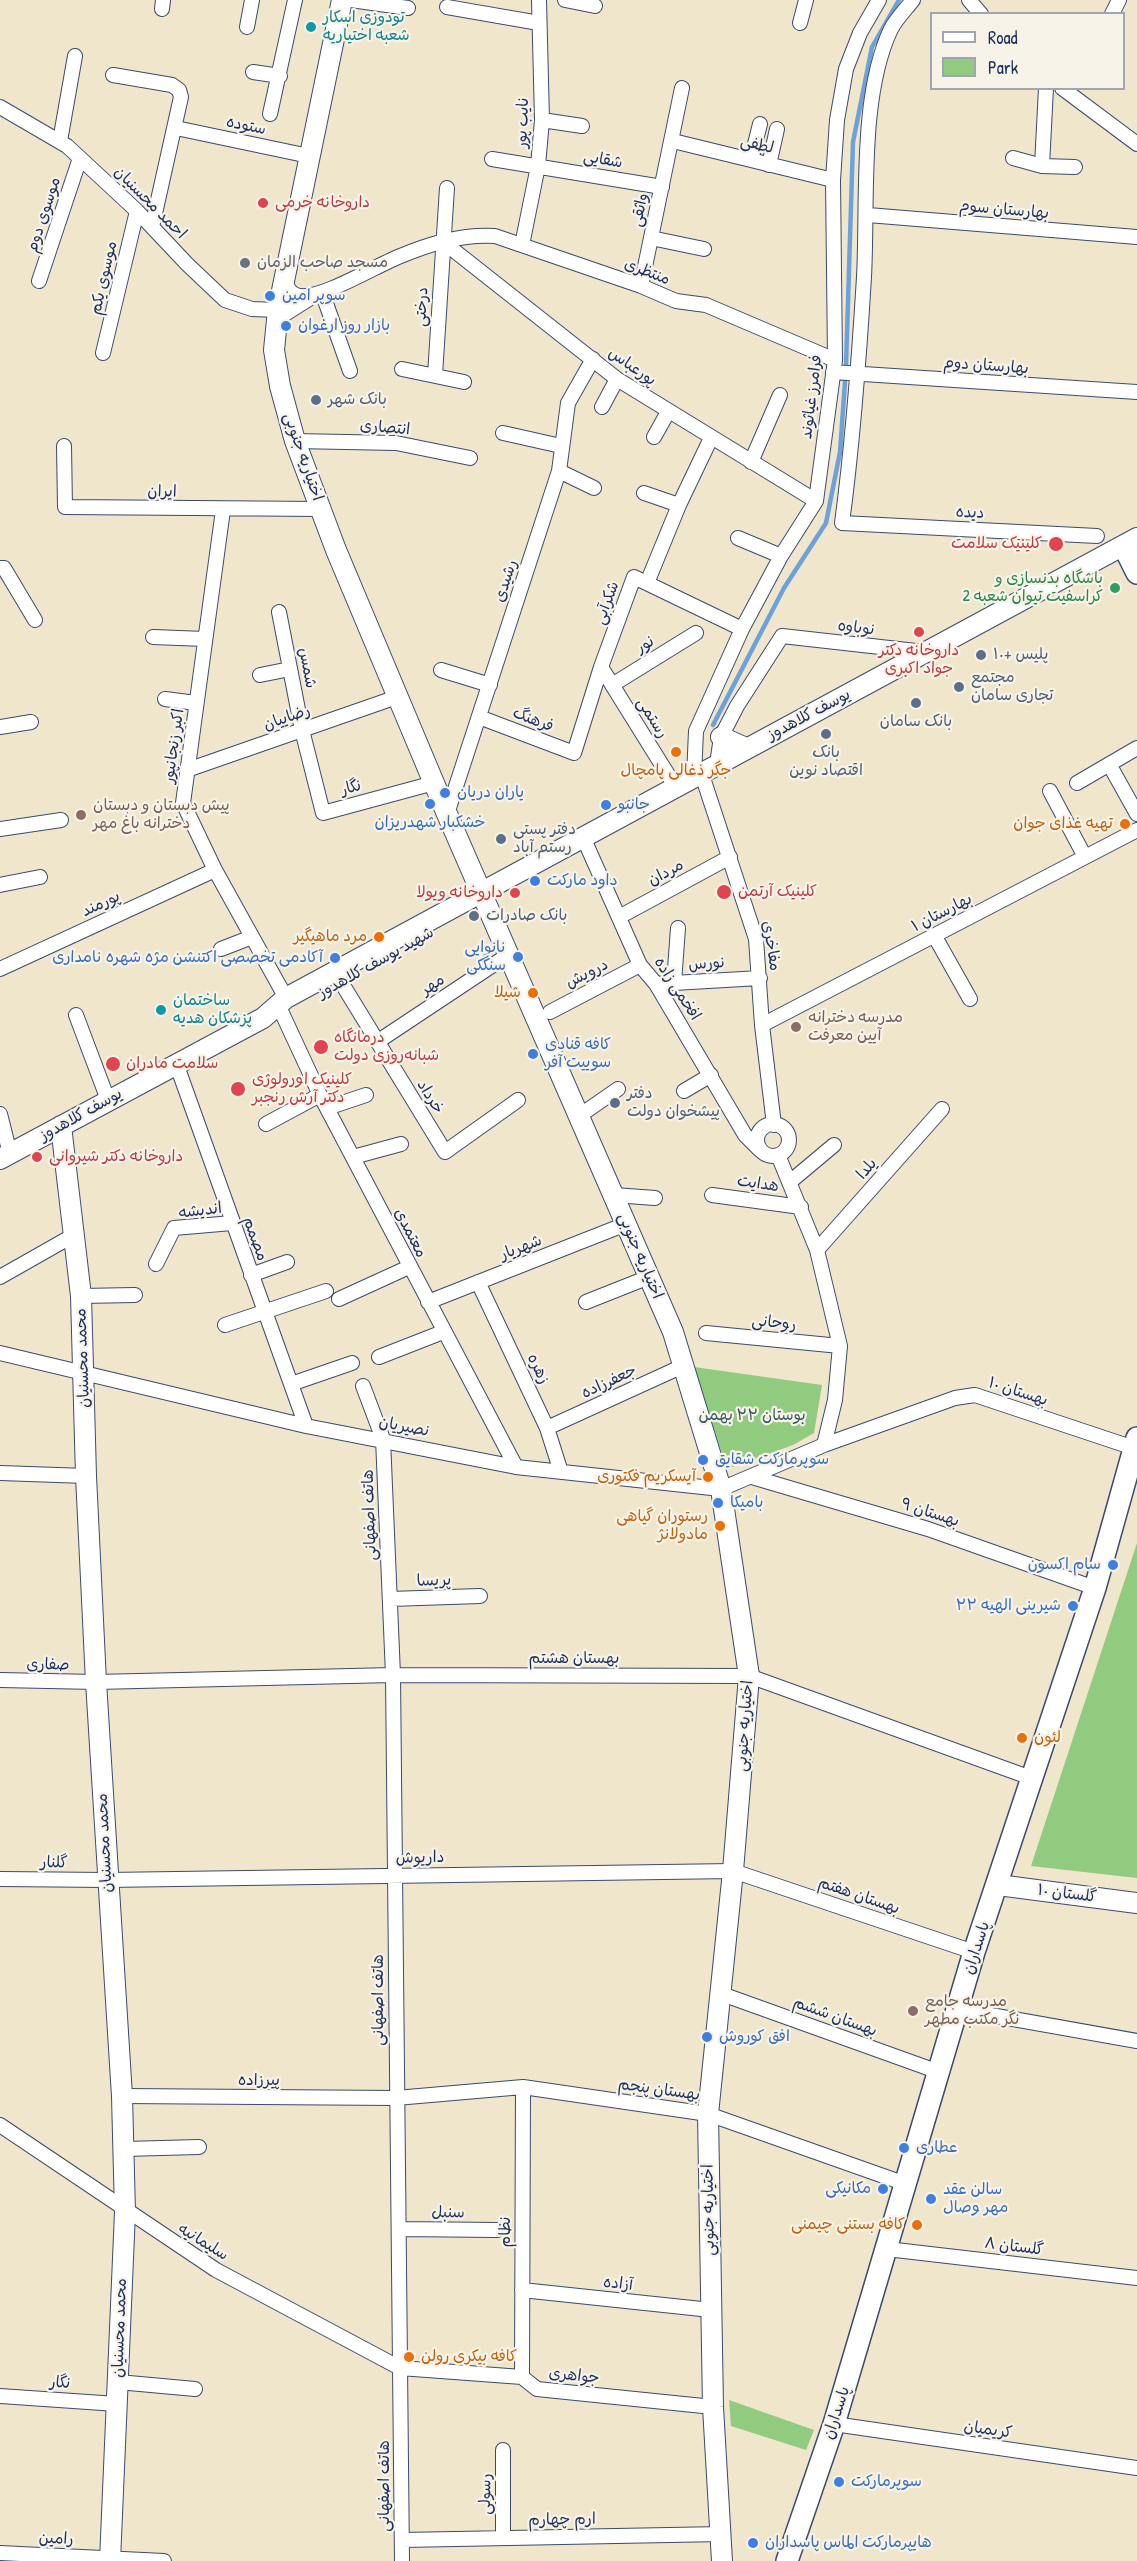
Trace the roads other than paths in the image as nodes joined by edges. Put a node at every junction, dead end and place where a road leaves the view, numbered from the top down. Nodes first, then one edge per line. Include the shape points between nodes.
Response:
1 (252, 0) edge
2 (295, 0) edge
3 (342, 0) edge
4 (351, 0) edge
5 (539, 0) edge
6 (565, 0) edge
7 (806, 0) edge
8 (879, 0) edge
9 (913, 0) edge
10 (969, 0) edge
11 (595, 6) dead end
12 (447, 7) dead end
13 (408, 8) dead end
14 (979, 12) edge
15 (539, 23) junction
16 (800, 23) dead end
17 (247, 27) dead end
18 (75, 56) dead end
19 (253, 72) dead end
20 (113, 75) dead end
21 (280, 76) junction
22 (682, 88) dead end
23 (1046, 90) edge
24 (1070, 91) edge
25 (0, 107) edge
26 (270, 114) dead end
27 (542, 120) junction
28 (760, 124) dead end
29 (582, 126) dead end
30 (176, 128) junction
31 (777, 129) dead end
32 (60, 141) junction
33 (673, 141) junction
34 (1137, 144) edge
35 (309, 156) junction
36 (80, 158) junction
37 (1013, 158) dead end
38 (492, 159) dead end
39 (751, 160) junction
40 (768, 165) junction
41 (538, 166) junction
42 (1042, 166) junction
43 (1075, 167) dead end
44 (833, 180) junction
45 (662, 187) junction
46 (447, 188) dead end
47 (137, 211) junction
48 (868, 214) junction
49 (152, 227) junction
50 (1137, 237) edge
51 (651, 238) junction
52 (442, 241) junction
53 (522, 245) junction
54 (704, 249) dead end
55 (39, 281) dead end
56 (284, 281) junction
57 (640, 286) junction
58 (322, 292) junction
59 (277, 318) junction
60 (103, 353) dead end
61 (593, 360) junction
62 (834, 366) junction
63 (402, 369) dead end
64 (350, 371) dead end
65 (858, 374) junction
66 (435, 375) junction
67 (617, 379) junction
68 (464, 382) dead end
69 (1137, 392) edge
70 (780, 394) dead end
71 (602, 407) dead end
72 (668, 411) junction
73 (503, 433) dead end
74 (654, 436) dead end
75 (711, 438) junction
76 (296, 441) junction
77 (64, 446) dead end
78 (561, 446) junction
79 (470, 458) dead end
80 (751, 462) junction
81 (558, 471) junction
82 (594, 488) dead end
83 (644, 493) dead end
84 (816, 501) junction
85 (679, 504) junction
86 (321, 508) junction
87 (223, 510) junction
88 (1096, 536) dead end
89 (738, 538) dead end
90 (1135, 554) edge
91 (781, 556) junction
92 (0, 568) edge
93 (647, 583) junction
94 (279, 612) dead end
95 (34, 620) dead end
96 (742, 629) junction
97 (696, 633) dead end
98 (153, 637) dead end
99 (205, 639) junction
100 (927, 653) junction
101 (601, 667) junction
102 (290, 669) junction
103 (441, 670) dead end
104 (260, 675) dead end
105 (490, 685) junction
106 (612, 685) junction
107 (398, 697) junction
108 (165, 699) dead end
109 (196, 703) junction
110 (479, 717) junction
111 (31, 722) dead end
112 (0, 727) edge
113 (302, 730) junction
114 (721, 737) junction
115 (772, 739) junction
116 (746, 748) junction
117 (1137, 748) edge
118 (574, 753) joint
119 (717, 764) junction
120 (1109, 764) junction
121 (187, 770) junction
122 (699, 778) junction
123 (434, 783) junction
124 (1077, 783) dead end
125 (675, 786) junction
126 (1050, 791) dead end
127 (447, 814) junction
128 (1137, 814) edge
129 (61, 820) dead end
130 (0, 829) edge
131 (1137, 830) edge
132 (585, 841) junction
133 (730, 857) junction
134 (1085, 857) junction
135 (215, 870) junction
136 (40, 878) dead end
137 (0, 885) edge
138 (483, 896) junction
139 (619, 917) junction
140 (678, 928) dead end
141 (934, 935) junction
142 (252, 937) junction
143 (221, 950) dead end
144 (508, 955) junction
145 (640, 965) junction
146 (0, 969) edge
147 (760, 978) junction
148 (341, 982) junction
149 (674, 983) junction
150 (656, 984) junction
151 (970, 999) dead end
152 (277, 1009) junction
153 (550, 1012) dead end
154 (75, 1016) dead end
155 (762, 1025) junction
156 (377, 1042) junction
157 (176, 1063) junction
158 (711, 1075) junction
159 (618, 1089) dead end
160 (684, 1091) dead end
161 (366, 1095) dead end
162 (108, 1100) junction
163 (518, 1100) dead end
164 (324, 1102) junction
165 (942, 1109) dead end
166 (0, 1114) edge
167 (579, 1116) junction
168 (266, 1124) dead end
169 (774, 1125) junction
170 (61, 1126) junction
171 (401, 1144) dead end
172 (834, 1145) dead end
173 (760, 1150) junction
174 (778, 1155) junction
175 (5, 1157) edge
176 (353, 1158) junction
177 (791, 1181) junction
178 (614, 1195) junction
179 (712, 1195) dead end
180 (655, 1198) dead end
181 (801, 1207) junction
182 (232, 1223) junction
183 (626, 1224) junction
184 (74, 1235) junction
185 (818, 1250) junction
186 (287, 1262) dead end
187 (156, 1264) dead end
188 (409, 1267) junction
189 (251, 1275) junction
190 (0, 1277) edge
191 (649, 1277) junction
192 (478, 1282) junction
193 (135, 1295) dead end
194 (81, 1296) junction
195 (428, 1302) junction
196 (586, 1302) dead end
197 (264, 1312) junction
198 (225, 1325) dead end
199 (443, 1332) junction
200 (706, 1333) dead end
201 (840, 1346) junction
202 (0, 1353) edge
203 (379, 1357) dead end
204 (352, 1364) dead end
205 (683, 1366) junction
206 (84, 1372) junction
207 (291, 1384) junction
208 (363, 1386) dead end
209 (306, 1426) junction
210 (548, 1428) junction
211 (383, 1439) junction
212 (1136, 1443) edge
213 (824, 1445) junction
214 (516, 1467) junction
215 (561, 1472) junction
216 (0, 1473) edge
217 (86, 1476) junction
218 (752, 1477) junction
219 (721, 1489) junction
220 (1095, 1588) junction
221 (480, 1596) dead end
222 (390, 1599) junction
223 (393, 1675) junction
224 (749, 1676) junction
225 (0, 1680) edge
226 (96, 1682) junction
227 (1034, 1779) junction
228 (734, 1870) junction
229 (394, 1875) junction
230 (0, 1879) edge
231 (107, 1880) junction
232 (998, 1885) junction
233 (1137, 1903) edge
234 (974, 1952) junction
235 (719, 1993) junction
236 (957, 2009) junction
237 (1137, 2041) edge
238 (939, 2072) junction
239 (523, 2087) junction
240 (122, 2096) junction
241 (396, 2098) junction
242 (708, 2114) junction
243 (0, 2125) edge
244 (199, 2147) dead end
245 (124, 2149) junction
246 (906, 2184) junction
247 (125, 2212) junction
248 (399, 2229) junction
249 (497, 2230) dead end
250 (887, 2248) junction
251 (1137, 2278) edge
252 (522, 2290) junction
253 (711, 2310) junction
254 (400, 2368) junction
255 (522, 2377) junction
256 (118, 2382) junction
257 (195, 2389) dead end
258 (0, 2396) edge
259 (117, 2404) junction
260 (713, 2407) junction
261 (834, 2424) junction
262 (503, 2450) dead end
263 (1137, 2468) edge
264 (723, 2534) junction
265 (502, 2538) junction
266 (402, 2540) junction
267 (0, 2553) edge
268 (110, 2559) edge
269 (164, 2561) edge
270 (402, 2561) edge
271 (722, 2561) edge
272 (787, 2561) edge

1 - 17 street
2 - 21 street
3 - 35 main road, اختیاریه جنوبی
4 - 13 street
5 - 15 street, نایب پور
6 - 11 street
7 - 16 street
8 - 44 street, فرامرز غیاثوند via 846,69 837,120
9 - 48 street via 892,28 878,69 868,136
10 - 14 street
12 - 15 street
15 - 27 street, نایب پور
18 - 32 street
19 - 21 street
20 - 30 street via 172,85 179,90
21 - 26 street
22 - 33 street, واثقی
23 - 42 street
24 - 34 street
25 - 32 street, احمد محسنیان
27 - 29 street
27 - 41 street, نایب پور
28 - 39 street
30 - 35 street, ستوده
30 - 49 street
31 - 40 street
32 - 36 street, احمد محسنیان
33 - 39 street, لطفی
33 - 45 street, واثقی
35 - 56 main road, اختیاریه جنوبی
36 - 47 street, احمد محسنیان
36 - 55 street, موسوی دوم
37 - 42 street
38 - 41 street, شقایی
39 - 40 street, لطفی
40 - 44 street, لطفی
41 - 45 street, شقایی
41 - 53 street, نایب پور
42 - 43 street
44 - 62 street, فرامرز غیاثوند
45 - 51 street, واثقی
46 - 52 street, درختی
47 - 49 street, احمد محسنیان
47 - 60 street, موسوی یکم
48 - 50 street, بهارستان سوم
48 - 65 street
49 - 59 street, احمد محسنیان via 225,300
51 - 54 street
51 - 57 street, واثقی
52 - 53 street, منتظری via 470,235 495,236
52 - 58 street, منتظری via 399,256
52 - 61 street, پورعباس
52 - 66 street, درختی
53 - 57 street, منتظری
56 - 58 street via 291,292 300,296
56 - 59 main road, اختیاریه جنوبی
57 - 62 street, منتظری via 676,302 706,305
58 - 59 street, منتظری
58 - 64 street
59 - 76 main road, اختیاریه جنوبی via 274,350
61 - 67 street, پورعباس
61 - 78 street, رشیدی via 568,403
62 - 65 street, بهارستان دوم
62 - 84 street, فرامرز غیاثوند
63 - 66 street
65 - 69 street, بهارستان دوم
65 - 88 street, دیده via 842,523
66 - 68 street
67 - 71 street
67 - 72 street, پورعباس
70 - 80 street
72 - 74 street
72 - 75 street, پورعباس
73 - 78 street
75 - 80 street, پورعباس
75 - 85 street
76 - 79 street, انتصاری via 396,442
76 - 86 main road, اختیاریه جنوبی
77 - 87 street, ایران via 65,507
78 - 81 street, رشیدی
80 - 84 street, پورعباس
81 - 82 street
81 - 105 street, رشیدی
83 - 85 street
84 - 91 street, فرامرز غیاثوند
85 - 93 street
86 - 87 street, ایران
86 - 107 main road, اختیاریه جنوبی
87 - 99 street, اکبر زنجانپور
89 - 91 street
90 - 100 main road, یوسف کلاهدوز
90 - 115 main road, یوسف کلاهدوز
91 - 96 street, فرامرز غیاثوند
92 - 95 street via 4,568
93 - 96 street, شکرآبی
93 - 101 street, شکرآبی via 634,577
94 - 102 street, شمس
96 - 122 street, فرامرز غیاثوند via 696,730
97 - 106 street, نور
98 - 99 street
99 - 109 street, اکبر زنجانپور
100 - 114 street, نوباوه via 782,636
100 - 115 main road, یوسف کلاهدوز
101 - 106 street, رستمی
101 - 118 street, شکرآبی
102 - 104 street
102 - 113 street, شمس
103 - 105 street
105 - 110 street, رشیدی
106 - 125 street, رستمی
107 - 113 street, رضاییان
107 - 123 main road, اختیاریه جنوبی
108 - 109 street
109 - 121 street, اکبر زنجانپور
110 - 118 street, فرهنگ
110 - 127 street, رشیدی
111 - 112 street
113 - 121 street, رضاییان
113 - 123 street, نگار via 323,813
114 - 116 main road
114 - 119 street
115 - 116 main road, یوسف کلاهدوز
115 - 122 main road, یوسف کلاهدوز
116 - 119 main road, یوسف کلاهدوز
117 - 120 street
119 - 122 main road, یوسف کلاهدوز
120 - 124 street
120 - 128 street
121 - 135 street, اکبر زنجانپور via 183,803
122 - 125 main road, یوسف کلاهدوز
122 - 132 main road, یوسف کلاهدوز
122 - 133 street, مفاخری
123 - 127 main road, اختیاریه جنوبی
125 - 132 main road, یوسف کلاهدوز
126 - 134 street
127 - 138 main road, اختیاریه جنوبی
129 - 130 street
131 - 134 street, بهارستان ١
132 - 138 main road, یوسف کلاهدوز
132 - 139 street, افخمی زاده
133 - 139 street, مردان
133 - 147 street, مفاخری via 756,939
134 - 141 street, بهارستان ١
135 - 142 street, اکبر زنجانپور
135 - 146 street, پورمند
136 - 137 street
138 - 144 main road, اختیاریه جنوبی
138 - 148 main road, شهید یوسف کلاهدوز
138 - 152 main road, شهید یوسف کلاهدوز
139 - 145 street, افخمی زاده
140 - 149 street
141 - 151 street
141 - 155 street, بهارستان ١
142 - 143 street
142 - 152 street, اکبر زنجانپور
144 - 156 street, مهر
144 - 167 main road, اختیاریه جنوبی
145 - 150 street, افخمی زاده
145 - 153 street, درویش
147 - 149 street, نورس
147 - 155 street, مفاخری
148 - 152 main road, شهید یوسف کلاهدوز via 306,1001
148 - 156 street, خرداد
149 - 150 street, نورس
150 - 158 street, افخمی زاده
152 - 157 main road, یوسف کلاهدوز
152 - 164 street, معتمدی
154 - 162 street
155 - 169 street, مفاخری
156 - 163 street, خرداد via 445,1152
157 - 162 main road, یوسف کلاهدوز
157 - 182 street, مصمم
158 - 160 street
158 - 173 street, افخمی زاده via 745,1135
159 - 167 street
161 - 164 street
162 - 170 main road, یوسف کلاهدوز
164 - 168 street
164 - 176 street, معتمدی
165 - 185 street, یلدا
166 - 175 street
167 - 178 main road, اختیاریه جنوبی
169 - 173 street via 760,1131
169 - 174 street via 784,1128 789,1138 787,1148
170 - 175 main road, یوسف کلاهدوز
170 - 184 main road, محمد محسنیان
171 - 176 street
172 - 177 street
173 - 174 street
174 - 177 street
176 - 188 street, معتمدی
177 - 181 street
178 - 180 street
178 - 183 main road, اختیاریه جنوبی
179 - 181 street, هدایت
181 - 185 street
182 - 187 street, اندیشه via 174,1228
182 - 189 street, مصمم
183 - 191 main road, اختیاریه جنوبی
183 - 192 street, شهریار
184 - 190 street
184 - 194 main road, محمد محسنیان
185 - 201 street
186 - 189 street
188 - 195 street, معتمدی
188 - 197 street via 333,1295
189 - 197 street, مصمم
191 - 196 street
191 - 205 main road, اختیاریه جنوبی
192 - 195 street, شهریار
192 - 210 street, زهره
193 - 194 street
194 - 206 main road, محمد محسنیان
195 - 199 street, معتمدی
197 - 198 street
197 - 207 street, مصمم
199 - 203 street
199 - 214 street, معتمدی
200 - 201 street, روحانی
201 - 213 street via 835,1400
202 - 206 street, نصیریان
204 - 207 street
205 - 210 street, جعفرزاده
205 - 219 main road, اختیاریه جنوبی
206 - 209 street, نصیریان
206 - 217 main road, محمد محسنیان
207 - 209 street, مصمم
208 - 211 street, هاتف اصفهانی
209 - 211 street, نصیریان
210 - 215 street, زهره
211 - 214 street, نصیریان
211 - 222 street, هاتف اصفهانی
212 - 213 street, بهستان ١٠ via 975,1395 955,1398
212 - 220 main road, پاسداران
213 - 218 street, بهستان ١٠
214 - 215 street, نصیریان
215 - 219 street, نصیریان
216 - 217 street
217 - 226 main road, محمد محسنیان
218 - 219 street, بهستان ١٠
218 - 220 street, بهستان ٩ via 928,1529
219 - 224 main road, اختیاریه جنوبی
220 - 227 main road, پاسداران
221 - 222 street, پریسا
222 - 223 street, هاتف اصفهانی
223 - 224 street, بهستان هشتم
223 - 226 street, بهستان هشتم
223 - 229 street, هاتف اصفهانی
224 - 227 street, بهستان هشتم
224 - 228 main road, اختیاریه جنوبی
225 - 226 street, صفاری
226 - 231 main road, محمد محسنیان
227 - 232 main road, پاسداران
228 - 229 street, داریوش
228 - 234 street, بهستان هفتم
228 - 235 main road, اختیاریه جنوبی
229 - 231 street, داریوش
229 - 241 street, هاتف اصفهانی
230 - 231 street, گلنار
231 - 240 main road, محمد محسنیان
232 - 233 main road, گلستان ۱۰
232 - 234 main road, پاسداران
234 - 236 main road, پاسداران
235 - 238 street, بهستان ششم
235 - 242 main road, اختیاریه جنوبی
236 - 237 street
236 - 238 main road, پاسداران
238 - 246 main road, پاسداران
239 - 241 street, بهستان پنجم
239 - 242 street, بهستان پنجم
239 - 252 street, نظام
240 - 241 street, پیرزاده
240 - 245 main road, محمد محسنیان
241 - 248 street, هاتف اصفهانی
242 - 246 street, بهستان پنجم
242 - 253 main road, اختیاریه جنوبی
243 - 247 street, سلیمانیه
244 - 245 street
245 - 247 main road, محمد محسنیان
246 - 250 main road, پاسداران
247 - 254 street, سلیمانیه via 216,2271
247 - 256 main road, محمد محسنیان
248 - 249 street, سنبل
248 - 254 street, هاتف اصفهانی
250 - 251 street, گلستان ۸
250 - 261 main road, پاسداران
252 - 253 street, آزاده
252 - 255 street, نظام
253 - 260 main road, اختیاریه جنوبی
254 - 255 street, جواهری
254 - 266 street, هاتف اصفهانی
255 - 260 street, جواهری via 537,2389
256 - 257 street
256 - 259 main road, محمد محسنیان
258 - 259 street, نگار
259 - 268 main road, محمد محسنیان
260 - 264 main road, اختیاریه جنوبی
261 - 263 street, کریمیان
261 - 272 main road, پاسداران
262 - 265 street, رسولی
264 - 265 street, ارم چهارم
264 - 271 main road, اختیاریه جنوبی
265 - 266 street, ارم چهارم
266 - 270 street, هاتف اصفهانی
267 - 268 street, رامین
268 - 269 street, رامین

